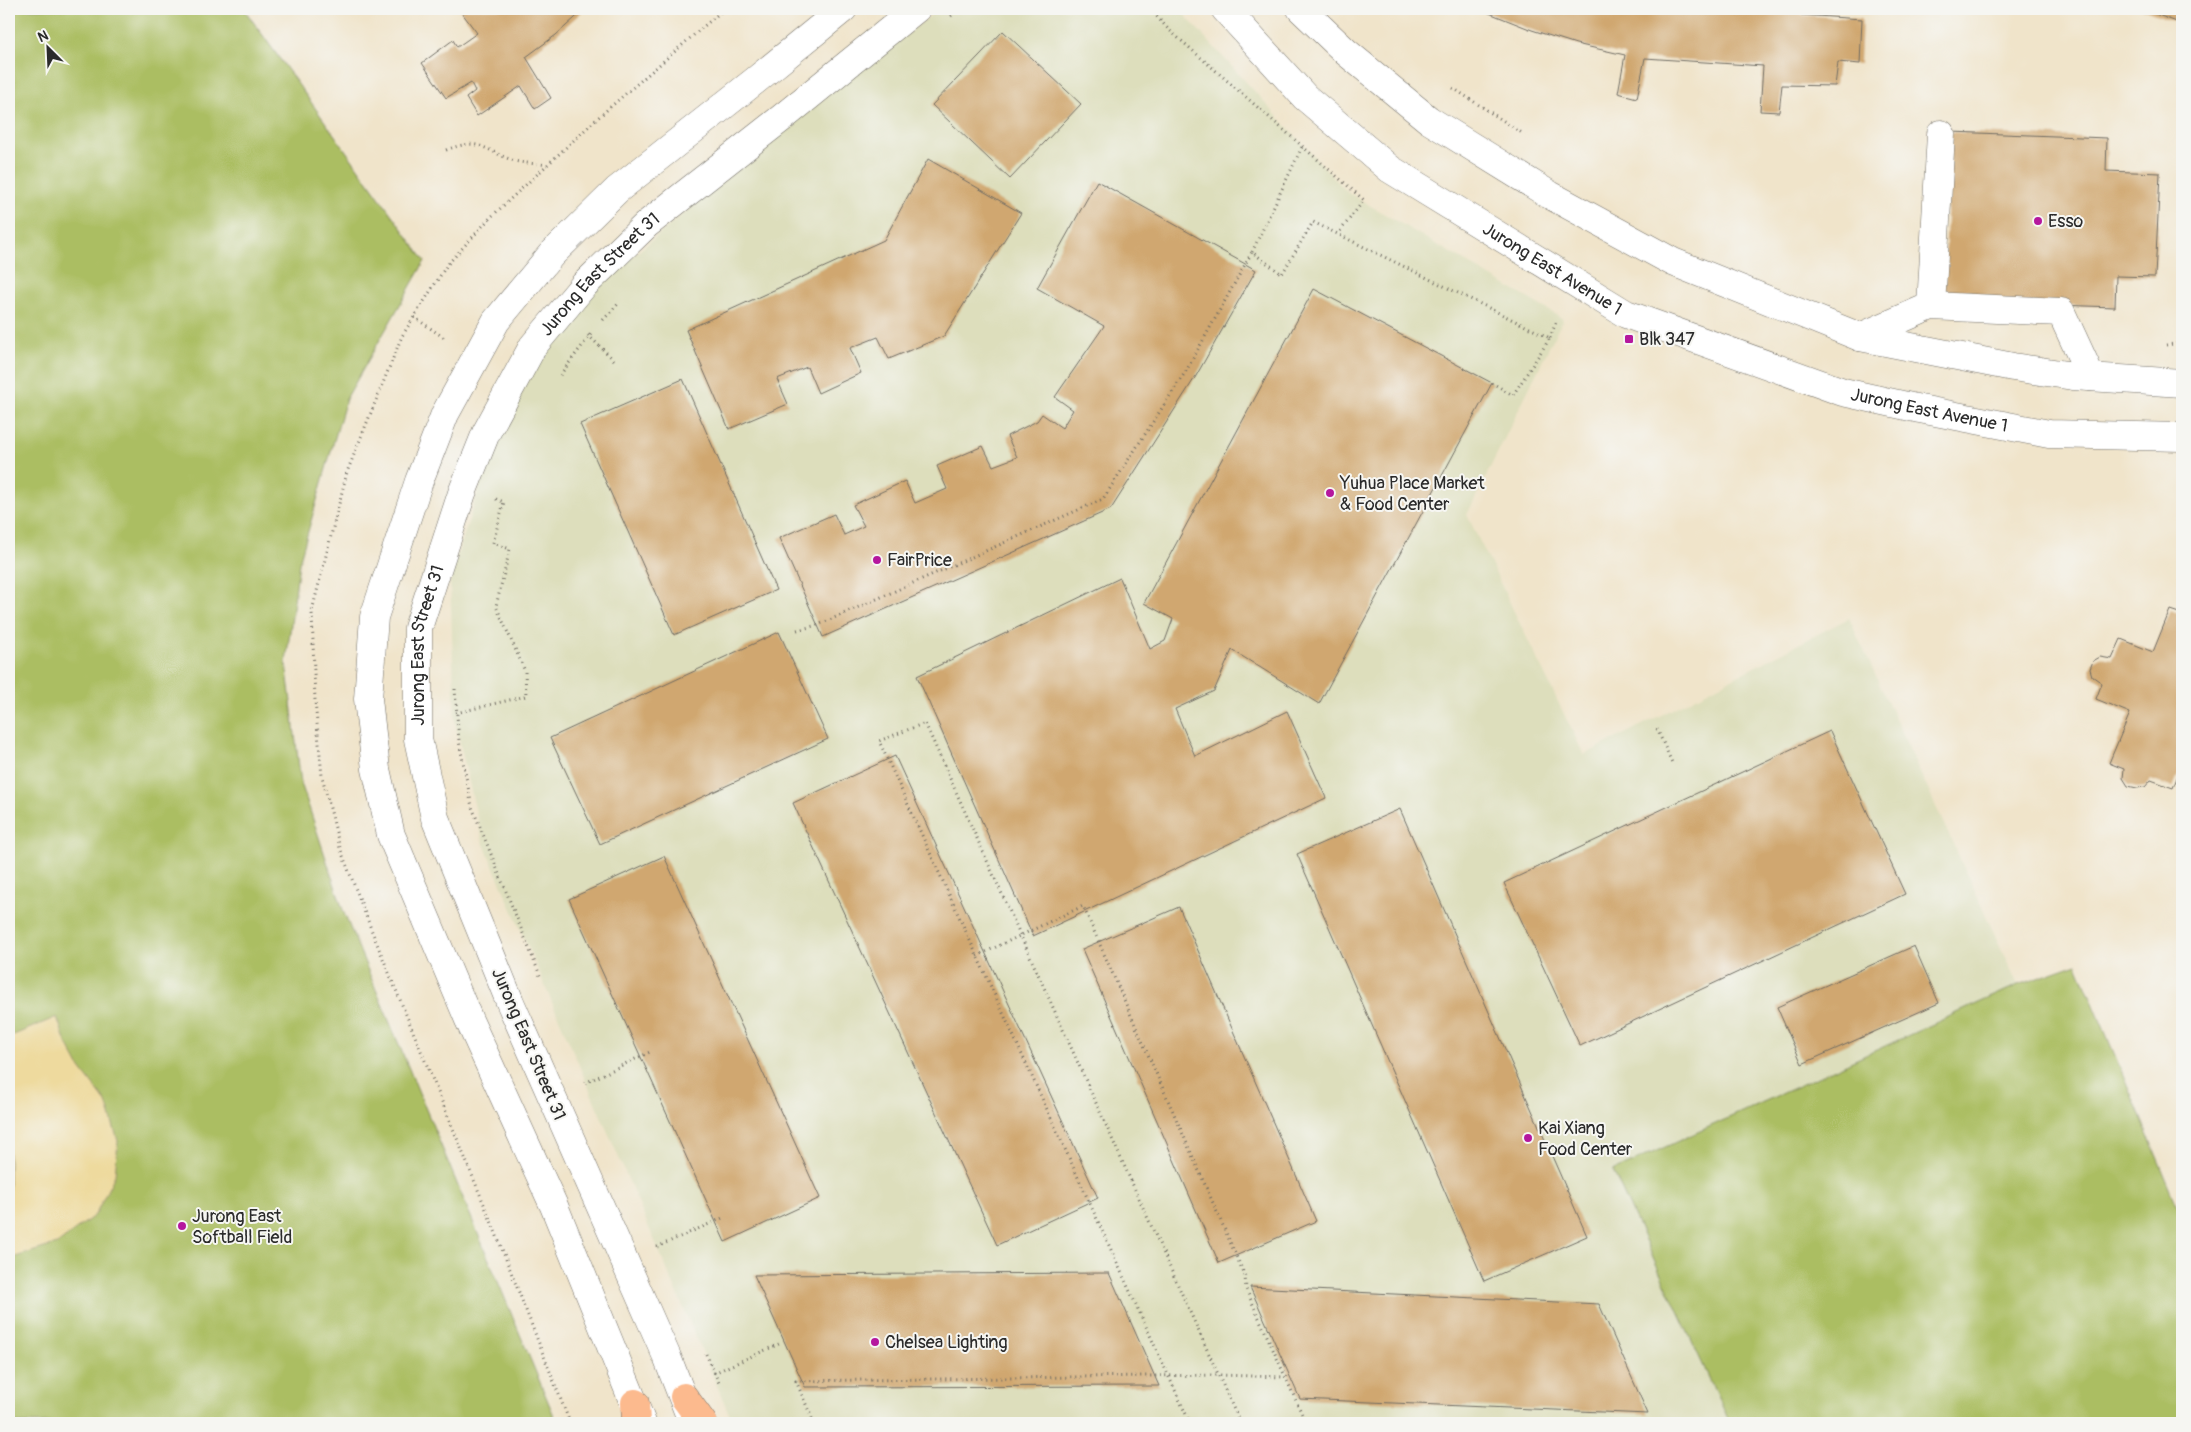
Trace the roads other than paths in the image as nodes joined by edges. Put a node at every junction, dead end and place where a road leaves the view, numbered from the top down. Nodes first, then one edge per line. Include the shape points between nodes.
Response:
1 (843, 9) edge
2 (916, 9) edge
3 (1226, 9) edge
4 (1301, 9) edge
5 (1941, 134) dead end
6 (1931, 306) junction
7 (1860, 337) junction
8 (2091, 377) junction
9 (2182, 383) edge
10 (2182, 437) edge
11 (684, 1397) junction
12 (638, 1416) edge
13 (693, 1423) edge
14 (703, 1423) edge

1 - 12 street via 617,190 551,255 496,321 445,414 374,617 368,699 376,769 391,836 469,1020 554,1206
2 - 11 street, Jurong East Street 31 via 647,224 584,285 533,346 486,433 462,493 418,628 418,739 435,818 510,1002
3 - 10 street, Jurong East Avenue 1 via 1305,97 1390,170 1626,314 1843,392 2049,434
4 - 7 street via 1346,52 1429,120 1550,195 1673,262
5 - 6 street
6 - 7 street
6 - 8 street via 2060,312
7 - 8 street via 2013,367
8 - 9 street
11 - 13 street, Jurong East Street 31
11 - 14 main road

